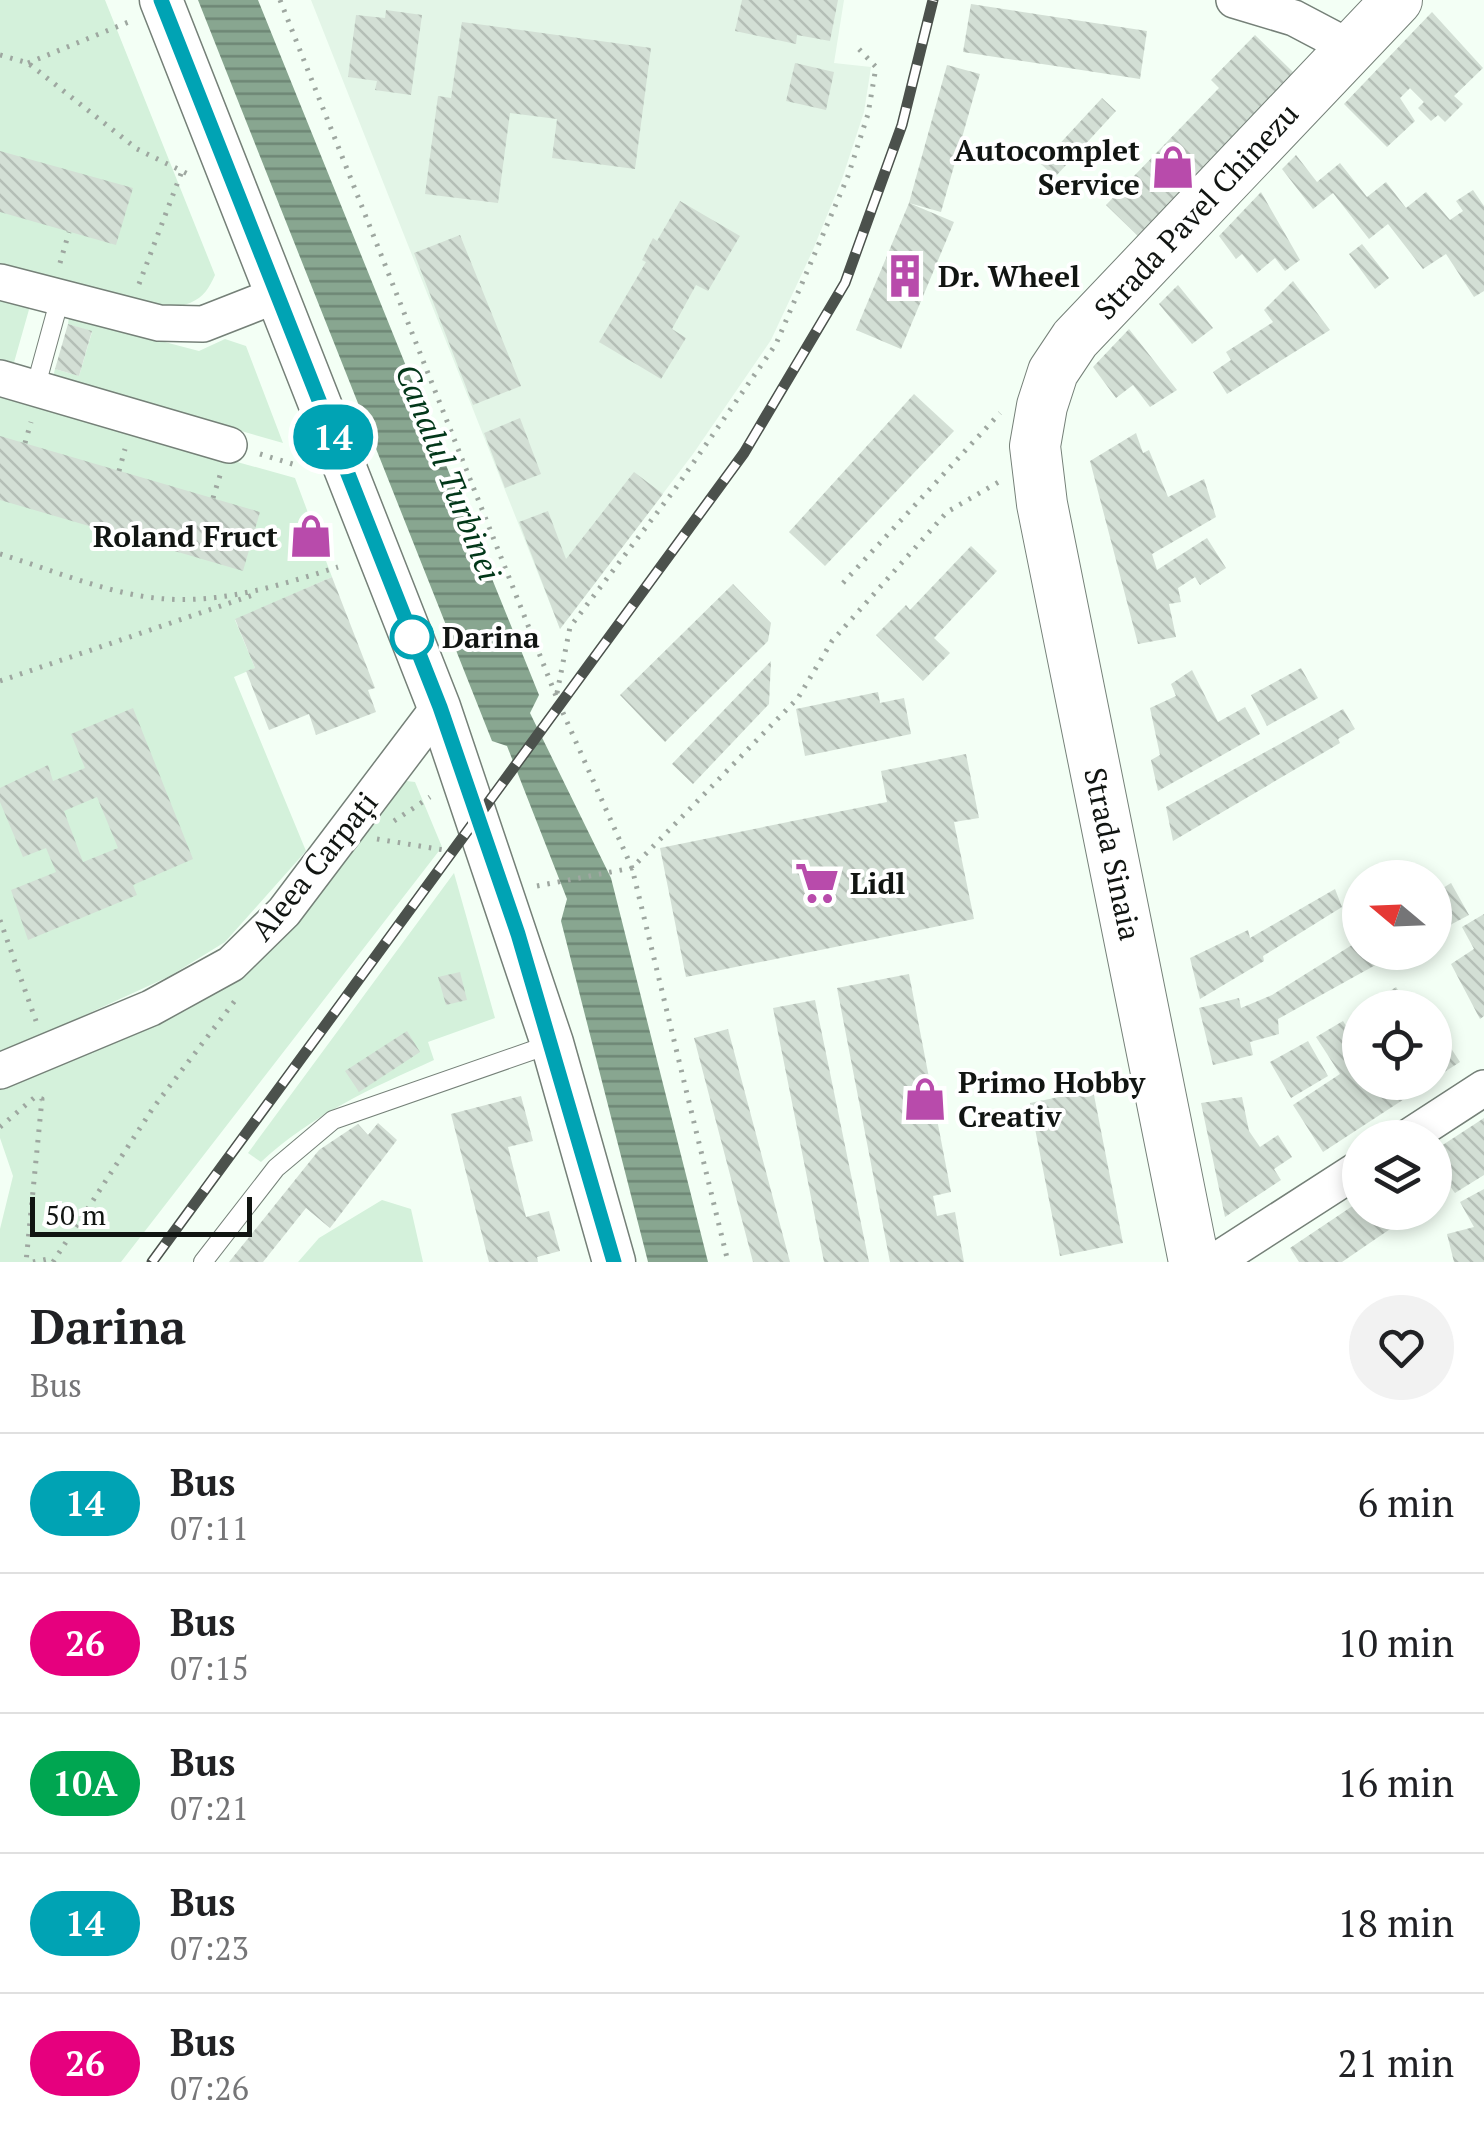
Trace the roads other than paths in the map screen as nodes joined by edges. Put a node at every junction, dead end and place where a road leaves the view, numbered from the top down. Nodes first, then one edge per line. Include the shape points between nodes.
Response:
1 (1234, 0) edge
2 (1397, 0) edge
3 (150, 9) edge
4 (1351, 48) junction
5 (0, 282) edge
6 (278, 295) junction
7 (60, 298) junction
8 (0, 378) edge
9 (35, 389) junction
10 (229, 444) road end
11 (1026, 458) joint
12 (440, 707) junction
13 (552, 1043) junction
14 (0, 1071) edge
15 (1484, 1088) edge
16 (1435, 1120) edge
17 (1342, 1180) edge
18 (203, 1262) edge
19 (614, 1262) edge
20 (1194, 1262) edge
21 (1214, 1262) edge

1 - 4 street via 1294,18
2 - 4 main road, Strada Pavel Chinezu
3 - 6 street
4 - 11 main road, Strada Pavel Chinezu via 1075,339 1053,372
5 - 7 street
6 - 7 street via 204,324 158,324
6 - 12 street
7 - 9 lane
8 - 9 street
9 - 10 street
11 - 20 main road, Strada Sinaia
12 - 13 street
12 - 14 street, Aleea Carpați via 284,912 232,964 150,1008
13 - 18 lane via 333,1120 276,1168
13 - 19 street
15 - 16 street
17 - 21 street

